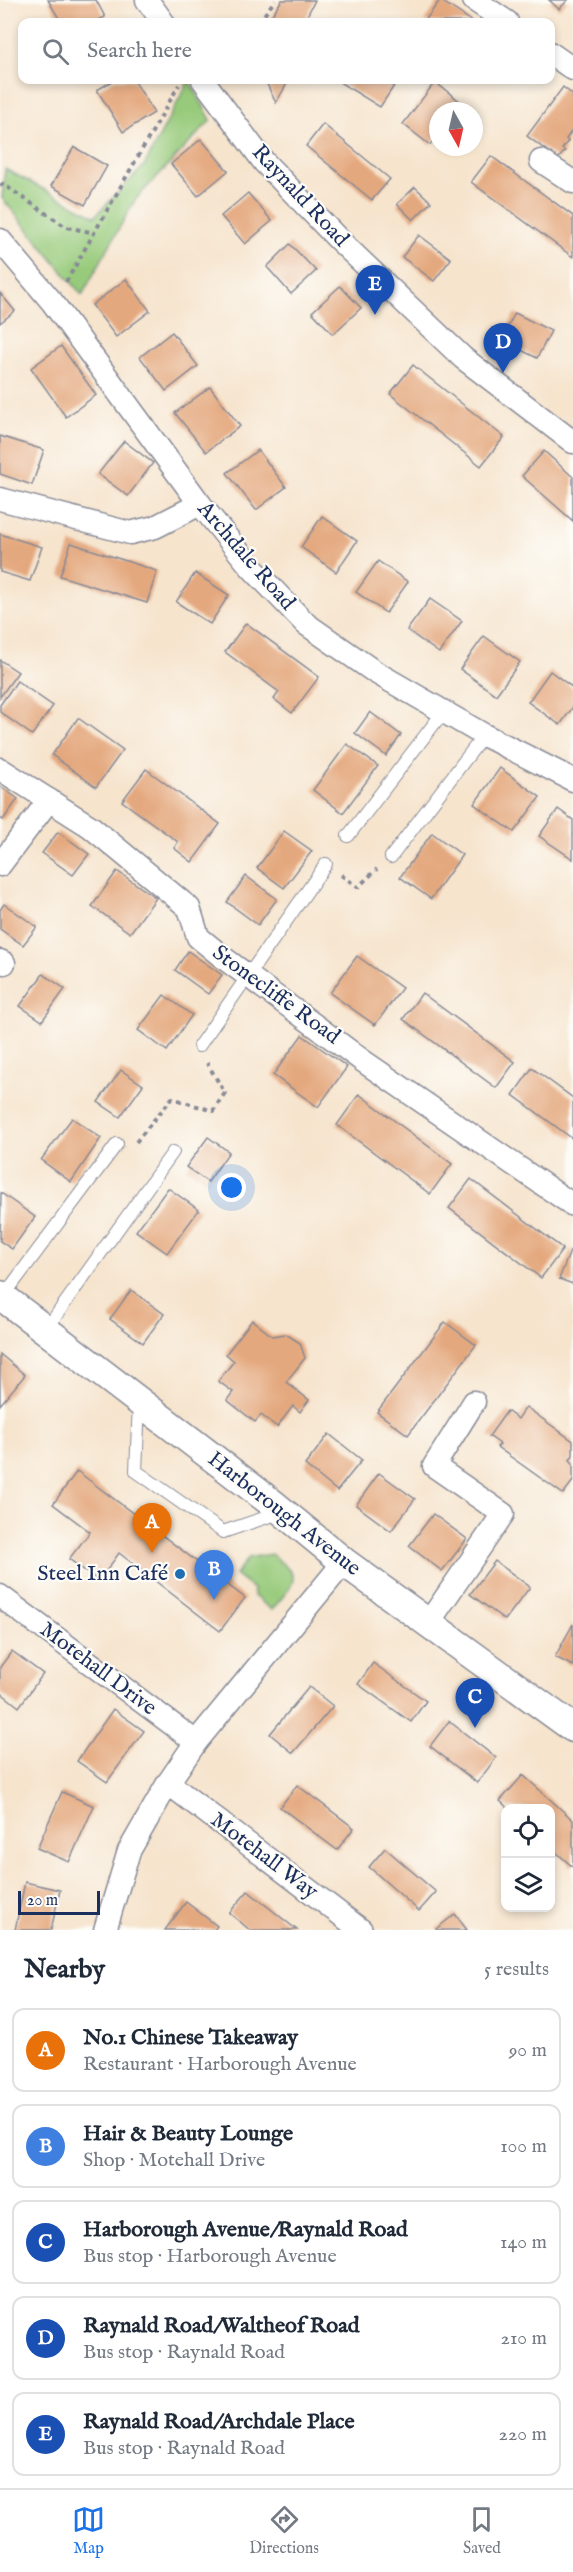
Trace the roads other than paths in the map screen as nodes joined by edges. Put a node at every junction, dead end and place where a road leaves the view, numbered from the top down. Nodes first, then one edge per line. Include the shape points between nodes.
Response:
1 (147, 0) edge
2 (474, 0) edge
3 (160, 18) edge
4 (501, 18) edge
5 (555, 56) edge
6 (573, 69) edge
7 (206, 84) edge
8 (541, 160) dead end
9 (573, 182) edge
10 (0, 240) edge
11 (573, 442) edge
12 (0, 499) edge
13 (200, 504) junction
14 (444, 711) junction
15 (484, 735) junction
16 (0, 769) edge
17 (573, 780) edge
18 (49, 800) junction
19 (348, 836) dead end
20 (391, 857) road end
21 (326, 864) road end
22 (0, 865) edge
23 (250, 976) junction
24 (199, 1046) dead end
25 (117, 1144) road end
26 (173, 1152) dead end
27 (573, 1205) edge
28 (1, 1296) edge
29 (45, 1331) junction
30 (474, 1402) dead end
31 (139, 1403) junction
32 (283, 1511) junction
33 (344, 1562) junction
34 (0, 1596) edge
35 (429, 1622) junction
36 (573, 1728) edge
37 (196, 1742) junction
38 (168, 1783) junction
39 (105, 1930) edge
40 (360, 1930) edge

1 - 3 street
2 - 4 street
5 - 6 street
7 - 11 street, Raynald Road via 264,162 340,241 463,358
8 - 9 street
10 - 13 street, Archdale Road via 53,303
12 - 13 street via 130,533 155,527
13 - 14 street, Archdale Road via 251,567 306,624 375,672
14 - 15 street, Archdale Road
14 - 19 lane
15 - 17 street, Archdale Road
15 - 20 lane
16 - 18 street, Stonecliffe Road
18 - 22 street
18 - 23 street, Stonecliffe Road via 91,827 189,908 198,937
21 - 23 lane
23 - 24 lane
23 - 27 street, Stonecliffe Road via 363,1061
25 - 28 lane
26 - 29 lane
28 - 29 street, Harborough Avenue
29 - 31 street, Harborough Avenue
30 - 35 street via 434,1466 503,1514
31 - 32 street, Harborough Avenue
31 - 32 lane via 136,1471 223,1532
32 - 33 street, Harborough Avenue
33 - 35 street, Harborough Avenue
33 - 37 street
34 - 37 street, Motehall Drive
35 - 36 street, Harborough Avenue
37 - 38 street
38 - 39 street via 129,1851
38 - 40 street, Motehall Way

